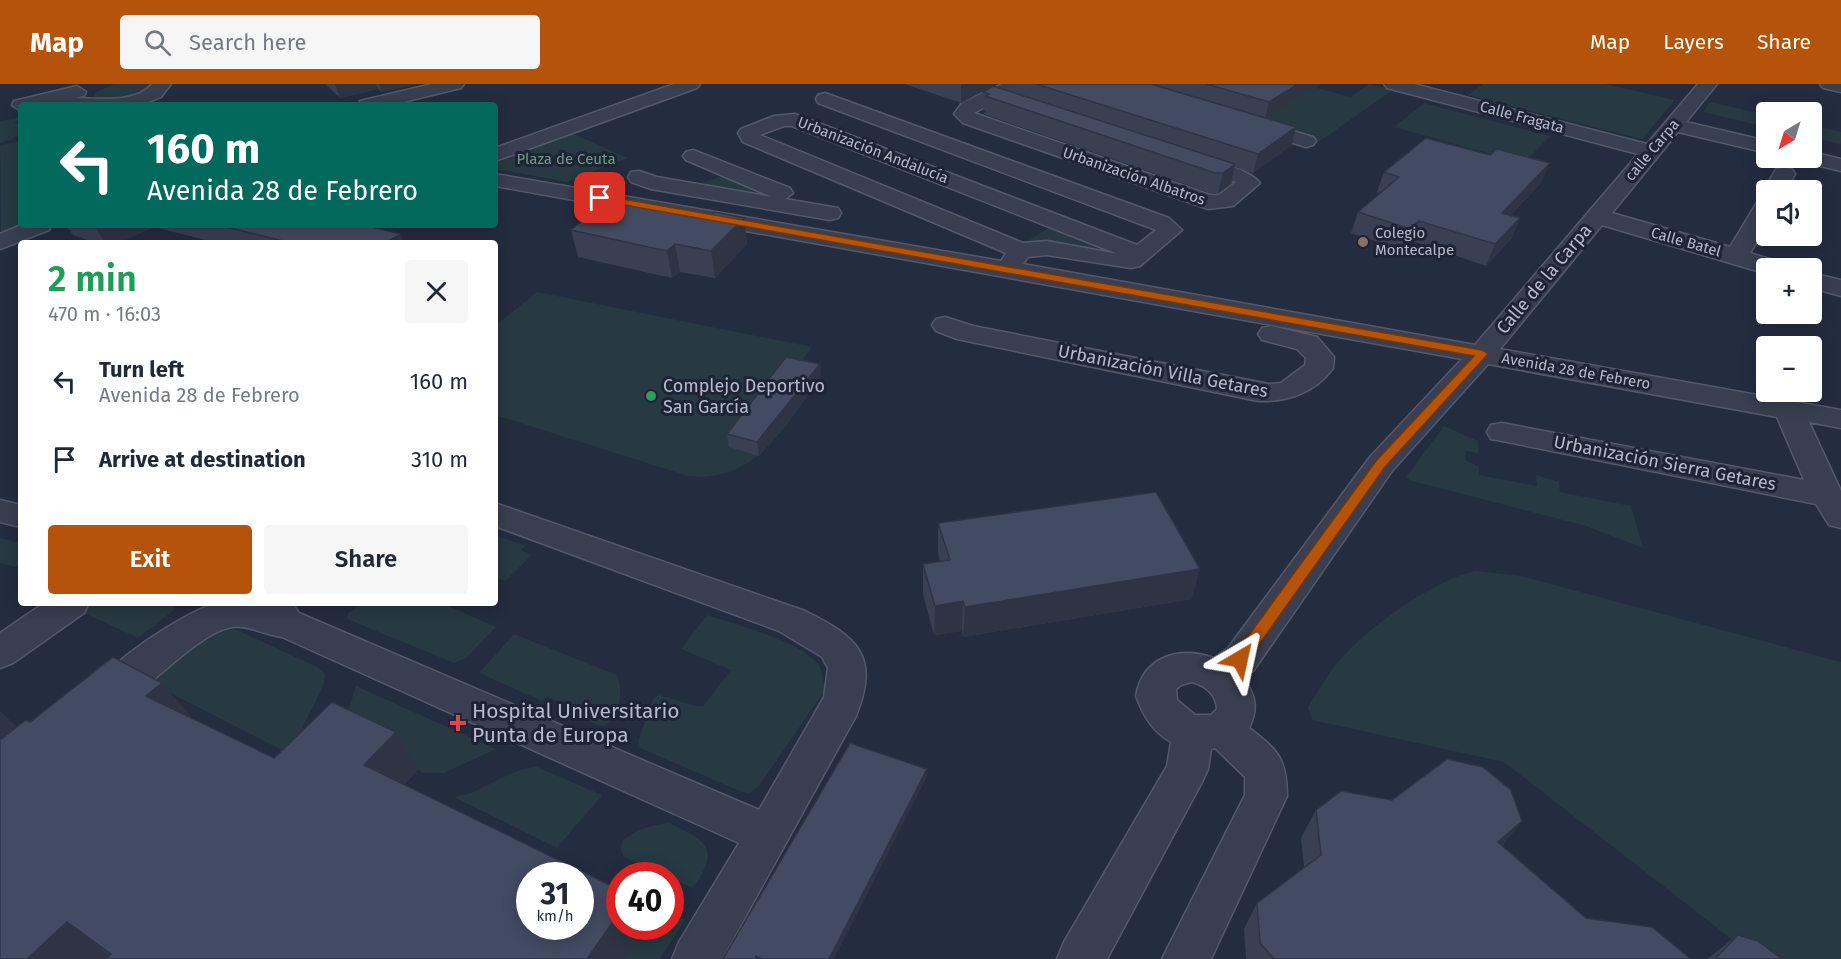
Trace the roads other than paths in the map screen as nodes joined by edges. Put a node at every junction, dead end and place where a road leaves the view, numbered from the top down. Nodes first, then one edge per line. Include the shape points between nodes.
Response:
1 (162, 84) edge
2 (455, 84) edge
3 (691, 84) edge
4 (1017, 84) edge
5 (1393, 84) edge
6 (1708, 84) edge
7 (1828, 84) edge
8 (1841, 87) edge
9 (95, 89) edge
10 (992, 96) junction
11 (146, 97) junction
12 (825, 99) dead end
13 (35, 102) edge
14 (62, 102) edge
15 (116, 102) edge
16 (123, 102) edge
17 (163, 102) edge
18 (380, 102) edge
19 (18, 106) edge
20 (1024, 106) edge
21 (0, 110) edge
22 (18, 113) edge
23 (0, 116) edge
24 (1228, 117) edge
25 (1674, 125) junction
26 (1306, 141) dead end
27 (1756, 144) edge
28 (1651, 151) junction
29 (498, 154) edge
30 (693, 156) dead end
31 (1175, 156) edge
32 (1822, 161) edge
33 (1841, 165) edge
34 (639, 177) dead end
35 (498, 181) edge
36 (830, 213) junction
37 (1597, 216) junction
38 (1756, 223) edge
39 (34, 228) edge
40 (839, 240) junction
41 (0, 242) edge
42 (1140, 255) junction
43 (1737, 257) junction
44 (1014, 259) junction
45 (1756, 263) edge
46 (1822, 283) edge
47 (1841, 288) edge
48 (1138, 301) junction
49 (1109, 310) dead end
50 (945, 325) dead end
51 (1482, 354) junction
52 (1789, 410) junction
53 (1841, 419) edge
54 (1502, 432) dead end
55 (1832, 488) edge
56 (0, 511) edge
57 (18, 515) edge
58 (498, 515) edge
59 (67, 606) edge
60 (200, 613) edge
61 (276, 613) edge
62 (0, 653) edge
63 (1218, 676) junction
64 (81, 716) edge
65 (1207, 732) junction
66 (769, 835) junction
67 (696, 959) edge
68 (1081, 959) edge
69 (1186, 959) edge

1 - 11 street
2 - 18 street
3 - 29 street
4 - 10 street, Urbanización Albatros
5 - 28 street, Calle Fragata
6 - 25 street, calle Carpa
7 - 8 street
9 - 13 street
9 - 14 street
9 - 15 street
10 - 20 street
10 - 31 street, Urbanización Albatros via 965,109 964,114 1208,202 1225,201 1249,183
11 - 16 street
11 - 17 street
12 - 42 street, Urbanización Andalucía via 1169,228 1167,236
19 - 21 street
22 - 23 street
24 - 26 street
25 - 27 street
25 - 28 street, calle Carpa
28 - 37 street, calle Carpa
30 - 36 street
32 - 33 street
34 - 36 street via 651,183
35 - 40 street, Avenida 28 de Febrero
36 - 40 street via 848,223
37 - 43 street, Calle Batel
37 - 51 street, Calle de la Carpa
38 - 43 street
39 - 41 street
40 - 44 street, Avenida 28 de Febrero
42 - 44 street, Urbanización Andalucía via 1131,261 1118,261 1047,248
42 - 44 street, Urbanización Andalucía via 795,120 781,120 748,133 750,138
43 - 45 street, Calle Batel
44 - 48 street, Avenida 28 de Febrero
46 - 47 street
48 - 49 street, Urbanización Villa Getares
48 - 50 street, Urbanización Villa Getares via 1298,339 1318,352 1318,368 1296,388 1258,392 966,333
48 - 51 street, Avenida 28 de Febrero
51 - 52 street, Avenida 28 de Febrero
51 - 63 street, Calle de la Carpa via 1381,464 1240,659
52 - 53 street, Avenida 28 de Febrero
52 - 55 street
54 - 55 street, Urbanización Sierra Getares
56 - 57 street
58 - 66 street via 792,621 832,644 845,658 850,674 848,692
59 - 62 street
60 - 61 street via 245,613 278,624
60 - 64 street
61 - 66 street
63 - 65 street via 1231,689 1238,705 1231,724
63 - 65 street via 1192,667 1179,668 1159,679 1155,688 1159,710 1180,728
65 - 68 street
65 - 69 street via 1244,747 1266,771 1266,796
66 - 67 street

